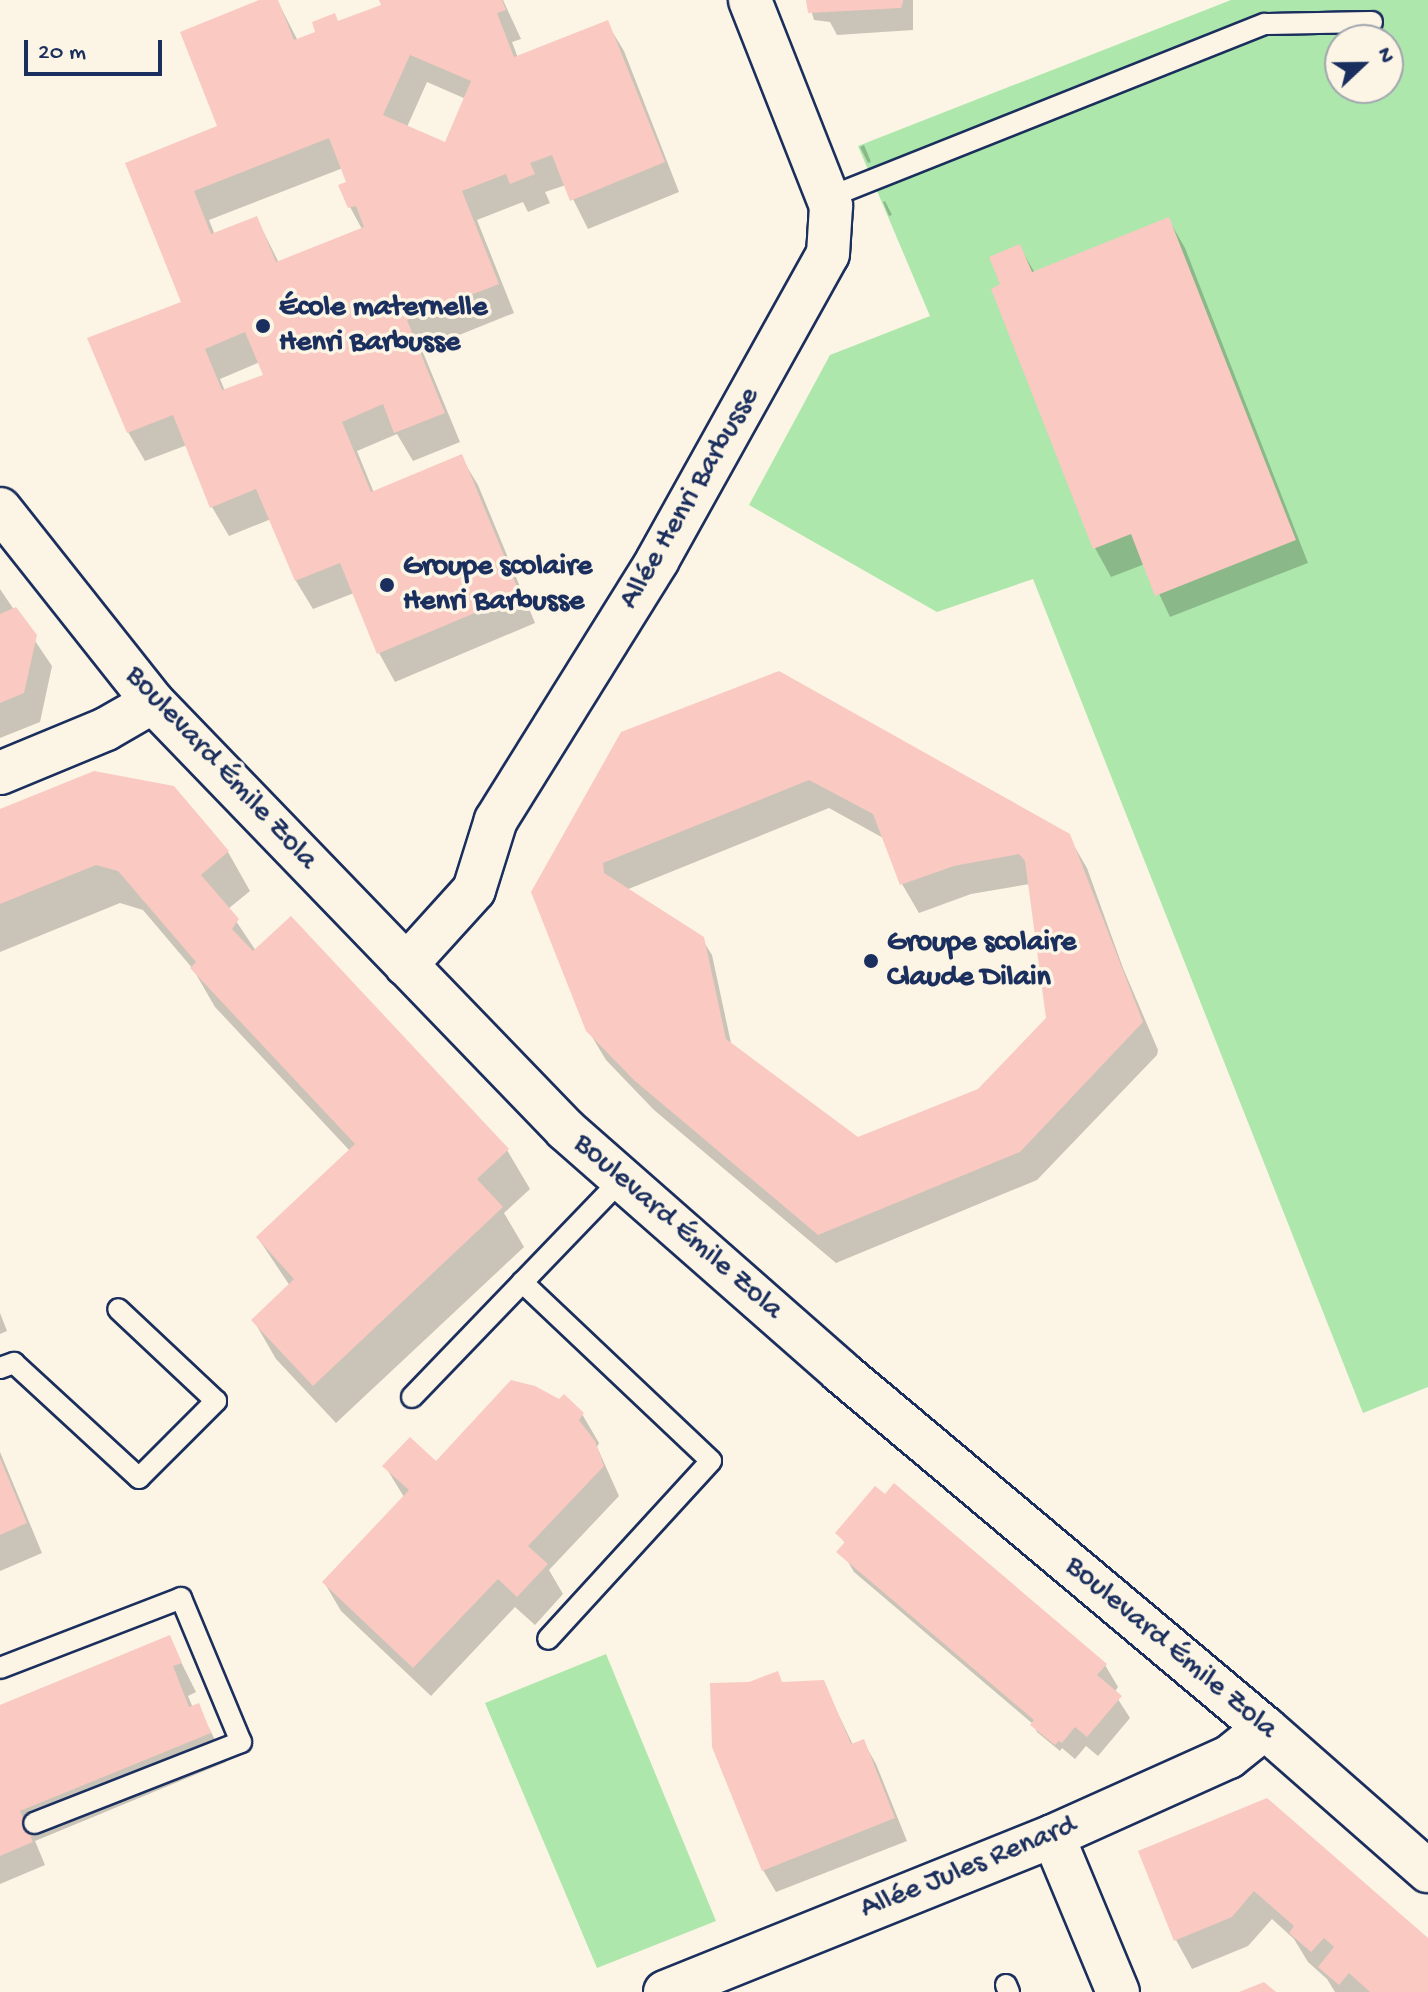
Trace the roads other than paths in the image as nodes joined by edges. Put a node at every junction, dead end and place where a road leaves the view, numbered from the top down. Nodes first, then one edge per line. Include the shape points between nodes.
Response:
1 (750, 0) edge
2 (1372, 22) dead end
3 (827, 198) junction
4 (0, 509) edge
5 (153, 702) junction
6 (0, 773) edge
7 (406, 965) junction
8 (622, 1179) junction
9 (522, 1282) junction
10 (118, 1309) dead end
11 (0, 1368) edge
12 (412, 1397) dead end
13 (548, 1639) dead end
14 (0, 1668) edge
15 (1265, 1728) junction
16 (34, 1823) dead end
17 (1053, 1836) junction
18 (1428, 1871) edge
19 (665, 1992) edge
20 (1118, 1992) edge

1 - 3 street, Allée Henri Barbusse
2 - 3 lane via 1265,24
3 - 7 street, Allée Henri Barbusse via 828,254 774,355 657,561 496,820 474,890
4 - 5 street, Boulevard Émile Zola
5 - 6 street via 106,729
5 - 7 street, Boulevard Émile Zola
7 - 8 street, Boulevard Émile Zola via 566,1130
8 - 9 lane
8 - 15 street, Boulevard Émile Zola via 841,1372
9 - 12 lane
9 - 13 lane via 711,1461
10 - 11 lane via 216,1401 139,1478 14,1363
14 - 16 lane via 181,1598 241,1742
15 - 17 street, Allée Jules Renard via 1229,1757
15 - 18 street, Boulevard Émile Zola
17 - 19 street, Allée Jules Renard
17 - 20 street

